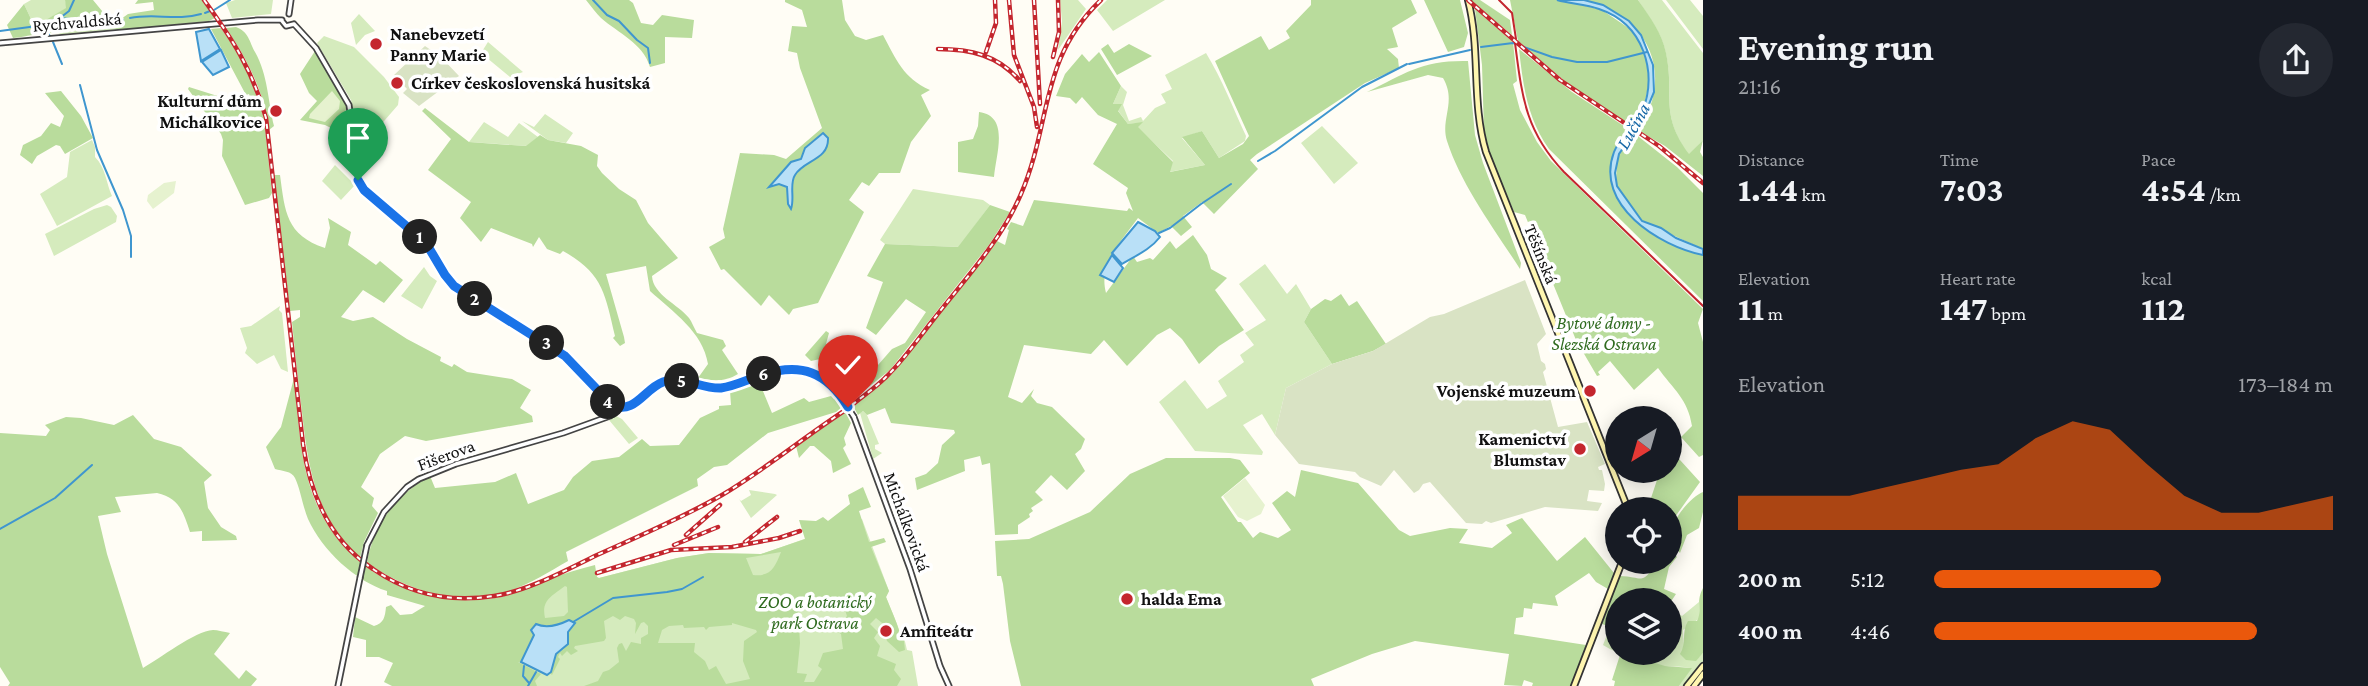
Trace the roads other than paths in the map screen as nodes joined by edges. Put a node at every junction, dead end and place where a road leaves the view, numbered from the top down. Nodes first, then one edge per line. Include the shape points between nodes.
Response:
1 (291, 0) edge
2 (1468, 0) edge
3 (289, 14) junction
4 (282, 20) junction
5 (294, 24) junction
6 (0, 43) edge
7 (821, 377) joint
8 (617, 407) junction
9 (1623, 497) edge
10 (1617, 574) edge
11 (1703, 666) edge
12 (1703, 674) edge
13 (338, 686) edge
14 (948, 686) edge
15 (1574, 686) edge
16 (1687, 686) edge
17 (1694, 686) edge

1 - 3 street
2 - 9 main road, Těšínská via 1480,133
3 - 4 street
3 - 5 street
4 - 5 street via 286,26
4 - 6 street, Rychvaldská
5 - 8 street via 316,48 346,99 362,187 426,243 454,286 565,356
7 - 8 street, Fišerova via 790,369 720,388 669,381 632,406
7 - 14 street, Michálkovická, bridge via 853,417
8 - 13 street, Fišerova, bridge via 610,416 456,464 407,487 384,512 367,545
10 - 15 main road
11 - 16 main road
12 - 17 main road

